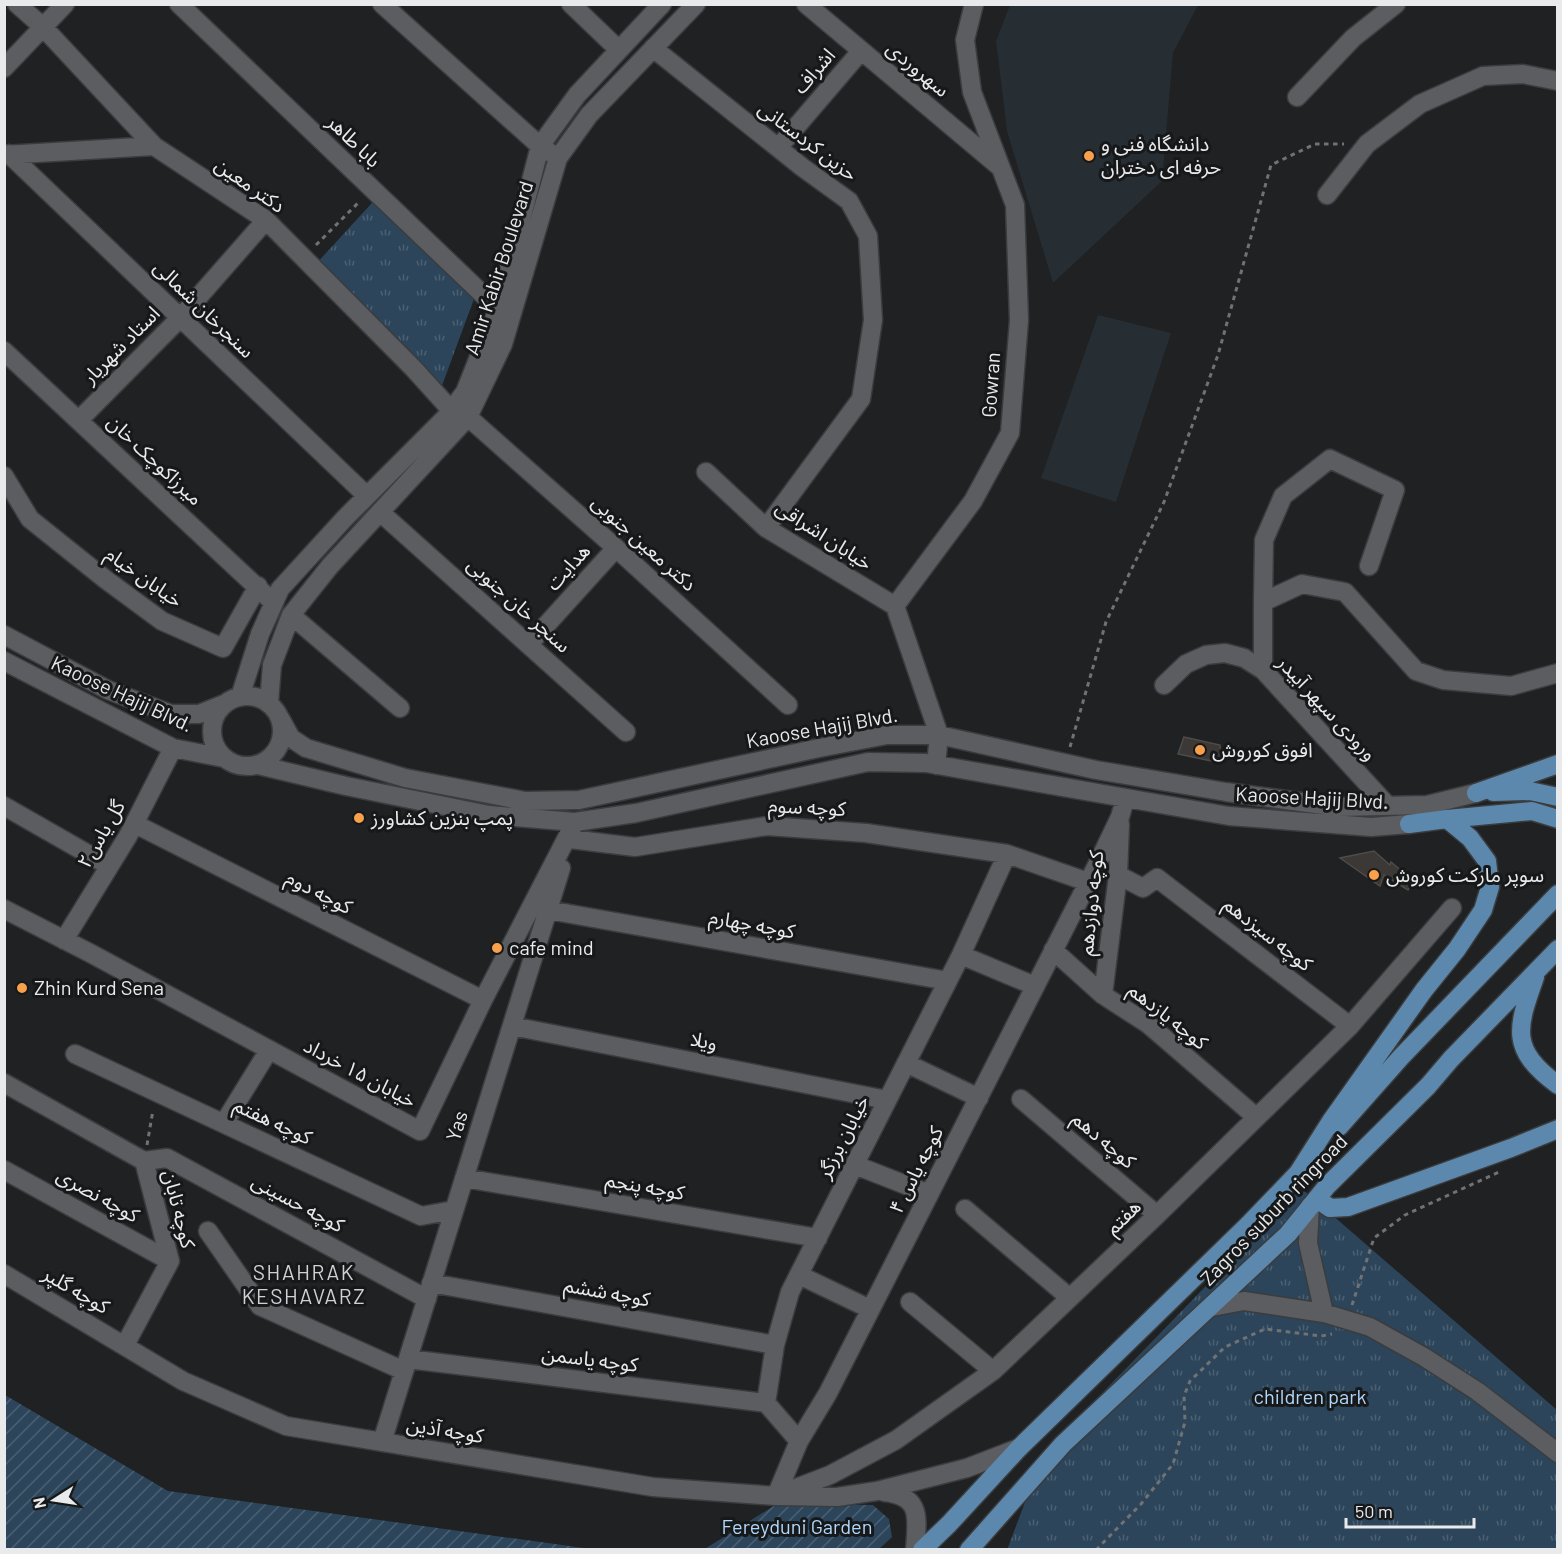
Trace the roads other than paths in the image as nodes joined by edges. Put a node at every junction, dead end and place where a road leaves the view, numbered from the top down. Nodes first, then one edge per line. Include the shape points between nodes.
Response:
1 (17, 4) edge
2 (65, 4) edge
3 (179, 4) edge
4 (382, 4) edge
5 (571, 4) edge
6 (662, 4) edge
7 (696, 4) edge
8 (806, 4) edge
9 (974, 4) edge
10 (1396, 4) edge
11 (43, 27) junction
12 (652, 48) junction
13 (619, 50) junction
14 (861, 51) junction
15 (4, 68) edge
16 (1557, 81) edge
17 (1297, 97) dead end
18 (154, 146) junction
19 (540, 146) junction
20 (778, 148) junction
21 (6, 155) edge
22 (558, 158) junction
23 (1002, 168) junction
24 (1326, 195) dead end
25 (266, 220) junction
26 (498, 309) junction
27 (180, 318) junction
28 (4, 351) edge
29 (451, 410) junction
30 (468, 417) junction
31 (79, 420) junction
32 (706, 472) dead end
33 (4, 476) edge
34 (367, 496) junction
35 (380, 512) junction
36 (766, 528) junction
37 (616, 548) junction
38 (1369, 566) dead end
39 (258, 586) junction
40 (1263, 602) junction
41 (274, 603) junction
42 (895, 606) junction
43 (291, 615) junction
44 (4, 635) edge
45 (529, 644) junction
46 (4, 661) edge
47 (1263, 670) junction
48 (1557, 673) edge
49 (1164, 686) dead end
50 (232, 700) junction
51 (788, 705) dead end
52 (400, 708) dead end
53 (274, 710) junction
54 (626, 732) dead end
55 (939, 735) junction
56 (173, 748) junction
57 (224, 758) junction
58 (1557, 764) edge
59 (258, 765) junction
60 (936, 765) junction
61 (1476, 793) junction
62 (1557, 797) edge
63 (1125, 799) junction
64 (579, 800) junction
65 (4, 806) edge
66 (1388, 806) junction
67 (1120, 817) junction
68 (1447, 819) junction
69 (1557, 819) edge
70 (135, 824) junction
71 (1409, 824) joint
72 (572, 831) junction
73 (1007, 854) junction
74 (110, 866) junction
75 (1118, 875) junction
76 (1088, 882) junction
77 (1557, 894) edge
78 (1452, 908) dead end
79 (4, 909) edge
80 (548, 910) junction
81 (64, 939) junction
82 (1557, 949) edge
83 (1053, 950) junction
84 (961, 955) junction
85 (1537, 970) junction
86 (948, 981) junction
87 (1035, 986) junction
88 (1103, 995) junction
89 (483, 1000) junction
90 (512, 1026) junction
91 (1350, 1026) junction
92 (269, 1050) junction
93 (75, 1054) dead end
94 (906, 1063) junction
95 (4, 1083) edge
96 (1557, 1084) edge
97 (979, 1098) junction
98 (887, 1100) junction
99 (1021, 1100) dead end
100 (1256, 1117) junction
101 (224, 1123) junction
102 (1557, 1129) edge
103 (144, 1161) junction
104 (855, 1164) junction
105 (4, 1170) edge
106 (1298, 1173) junction
107 (464, 1178) junction
108 (929, 1194) junction
109 (1313, 1203) junction
110 (965, 1209) dead end
111 (454, 1210) junction
112 (1157, 1215) junction
113 (208, 1231) dead end
114 (818, 1238) junction
115 (170, 1261) junction
116 (4, 1274) edge
117 (799, 1275) junction
118 (429, 1291) junction
119 (1070, 1298) junction
120 (910, 1302) dead end
121 (1212, 1307) junction
122 (870, 1309) junction
123 (1324, 1313) junction
124 (125, 1345) junction
125 (775, 1345) junction
126 (406, 1365) junction
127 (993, 1371) junction
128 (766, 1403) junction
129 (382, 1442) junction
130 (799, 1442) junction
131 (1019, 1448) junction
132 (1557, 1453) edge
133 (877, 1491) junction
134 (776, 1496) junction
135 (915, 1550) edge
136 (922, 1550) edge
137 (969, 1550) edge

1 - 11 street, دکتر معین
2 - 11 street
3 - 26 street, بابا طاهر
4 - 19 street
5 - 13 street
6 - 13 street, Amir Kabir Boulevard
7 - 12 street, Amir Kabir Boulevard
8 - 14 street, سهروردی
9 - 23 street, Gowran via 965,40 972,92
10 - 17 street via 1353,38
11 - 15 street
11 - 18 street, دکتر معین
12 - 20 street, حزین کردستانی
12 - 22 street, Amir Kabir Boulevard via 589,115
13 - 19 street, Amir Kabir Boulevard via 577,96
14 - 20 street, اشراف
14 - 23 street, سهروردی
16 - 24 street via 1523,74 1483,76 1420,104 1367,144
18 - 21 street
18 - 25 street, دکتر معین
19 - 22 street
19 - 26 street, Amir Kabir Boulevard
20 - 36 street, حزین کردستانی via 849,201 868,236 873,320 861,399
21 - 27 street, سنجرخان شمالی
22 - 30 street, Amir Kabir Boulevard via 503,344
23 - 42 street, Gowran via 1016,216 1018,320 1010,433 973,501
25 - 27 street, استاد شهریار
25 - 29 street, دکتر معین
26 - 29 street, Amir Kabir Boulevard via 465,392
27 - 31 street, استاد شهریار
27 - 34 street, سنجرخان شمالی
28 - 31 street, میرزاکوچک خان
29 - 34 street, Amir Kabir Boulevard
30 - 35 street, Amir Kabir Boulevard
30 - 37 street, دکتر معین جنوبی
31 - 39 street, میرزاکوچک خان
32 - 36 street, خیابان اشراقی
33 - 39 street, خیابان خیام via 30,519 105,579 162,621 224,648
34 - 41 street, Amir Kabir Boulevard via 289,578
35 - 43 street, Amir Kabir Boulevard
35 - 45 street, سنجر خان جنوبی
36 - 42 street, خیابان اشراقی
37 - 45 street, هدایت
37 - 51 street, دکتر معین جنوبی
38 - 40 street via 1395,490 1330,459 1283,496 1264,540
39 - 41 street, میرزاکوچک خان
40 - 47 street
40 - 48 street via 1302,584 1345,592 1416,671 1443,680 1511,686
41 - 50 street, Amir Kabir Boulevard
42 - 55 street
43 - 52 street
43 - 53 street, Amir Kabir Boulevard via 272,665
44 - 50 street, Kaoose Hajij Blvd. via 108,690 171,714 199,714
45 - 54 street, سنجر خان جنوبی
46 - 56 street, Kaoose Hajij Blvd.
47 - 49 street, ورودی سپهر آبیدر via 1244,658 1225,653 1206,655 1185,664
47 - 66 street, ورودی سپهر آبیدر
50 - 53 street via 250,696
50 - 57 street via 213,721 217,750
53 - 59 street via 282,727 279,746
53 - 64 street, Kaoose Hajij Blvd. via 291,738 306,748 405,778 525,801
55 - 60 street
55 - 64 street, Kaoose Hajij Blvd. via 887,735
55 - 66 street, Kaoose Hajij Blvd. via 1226,792 1338,807
56 - 57 street, Kaoose Hajij Blvd.
56 - 70 street, گل یاس۲
57 - 59 street via 240,766
58 - 61 main road
59 - 72 street, Kaoose Hajij Blvd.
60 - 63 street, Kaoose Hajij Blvd.
60 - 72 street, Kaoose Hajij Blvd. via 868,762 636,813
61 - 62 main road via 1530,791
61 - 66 street, Kaoose Hajij Blvd. via 1427,805
63 - 67 street
63 - 71 street, Kaoose Hajij Blvd. via 1229,816 1371,827
64 - 72 street
65 - 74 street
67 - 75 street, کوچه دوازدهم
67 - 76 street, کوچه یاس ۴
68 - 69 main road via 1532,811
68 - 71 main road
68 - 106 main road, Zagros suburb ringroad via 1470,838 1487,861 1490,887 1483,910
70 - 74 street, گل یاس۲
70 - 89 street, کوچه دوم
72 - 73 street, کوچه سوم via 635,847 766,826 866,833
72 - 80 street, Yas
72 - 89 street, خیابان ۱۵ خرداد
73 - 76 street, کوچه سوم
73 - 84 street, خیابان برزگر
74 - 81 street, گل یاس۲
75 - 88 street, کوچه دوازدهم
75 - 91 street, کوچه سیزدهم via 1143,888 1157,878
76 - 83 street, کوچه یاس ۴
77 - 106 main road, Zagros suburb ringroad via 1401,1057
78 - 91 street, هفتم
79 - 81 street, خیابان ۱۵ خرداد
80 - 86 street, کوچه چهارم
80 - 90 street, Yas
81 - 92 street, خیابان ۱۵ خرداد
82 - 85 main road, Zagros suburb ringroad
83 - 87 street, کوچه یاس ۴
83 - 88 street, کوچه یازدهم
84 - 86 street, خیابان برزگر
84 - 87 street
85 - 96 main road via 1521,1016 1520,1037 1539,1071
85 - 109 main road, Zagros suburb ringroad
86 - 94 street, خیابان برزگر
87 - 97 street, کوچه یاس ۴
88 - 100 street, کوچه یازدهم via 1148,1024
89 - 92 street, خیابان ۱۵ خرداد via 420,1131
90 - 98 street, ویلا
90 - 107 street, Yas
91 - 100 street, هفتم
92 - 101 street
93 - 101 street, کوچه هفتم
94 - 97 street
94 - 98 street, خیابان برزگر
95 - 103 street, کوچه تابان
97 - 108 street, کوچه یاس ۴
98 - 104 street, خیابان برزگر
99 - 112 street, کوچه دهم
100 - 112 street, هفتم
101 - 111 street, کوچه هفتم via 421,1216
102 - 109 main road via 1348,1207 1330,1208
103 - 115 street, کوچه تابان
103 - 118 street, کوچه حسینی via 167,1158
104 - 108 street
104 - 114 street, خیابان برزگر
105 - 115 street, کوچه نصری
106 - 131 main road, Zagros suburb ringroad
107 - 111 street, Yas
107 - 114 street, کوچه پنجم
108 - 122 street, کوچه یاس ۴
109 - 121 main road, Zagros suburb ringroad via 1288,1234
109 - 123 street via 1308,1243
110 - 119 street
111 - 118 street, Yas
112 - 119 street, هفتم
113 - 126 street, کوچه یاسمن via 260,1306
114 - 117 street, خیابان برزگر
115 - 124 street, کوچه تابان
116 - 124 street, کوچه گلپر
117 - 122 street
117 - 125 street, خیابان برزگر
118 - 125 street, کوچه ششم
118 - 126 street, Yas
119 - 127 street, هفتم
120 - 127 street
121 - 123 street via 1244,1301
121 - 137 main road, Zagros suburb ringroad via 1063,1444
122 - 130 street, کوچه یاس ۴
123 - 132 street via 1370,1327 1424,1357 1477,1391
124 - 129 street, کوچه آذین via 183,1380 286,1426
125 - 128 street, خیابان برزگر
126 - 128 street, کوچه یاسمن
126 - 129 street, Yas
127 - 134 street, هفتم via 896,1440 831,1475
128 - 130 street
129 - 134 street, کوچه آذین via 653,1487
130 - 134 street, کوچه یاس ۴
131 - 133 street via 967,1468
131 - 136 main road, Zagros suburb ringroad
133 - 134 street, کوچه آذین via 837,1497
133 - 135 street via 907,1497 912,1503 918,1517

